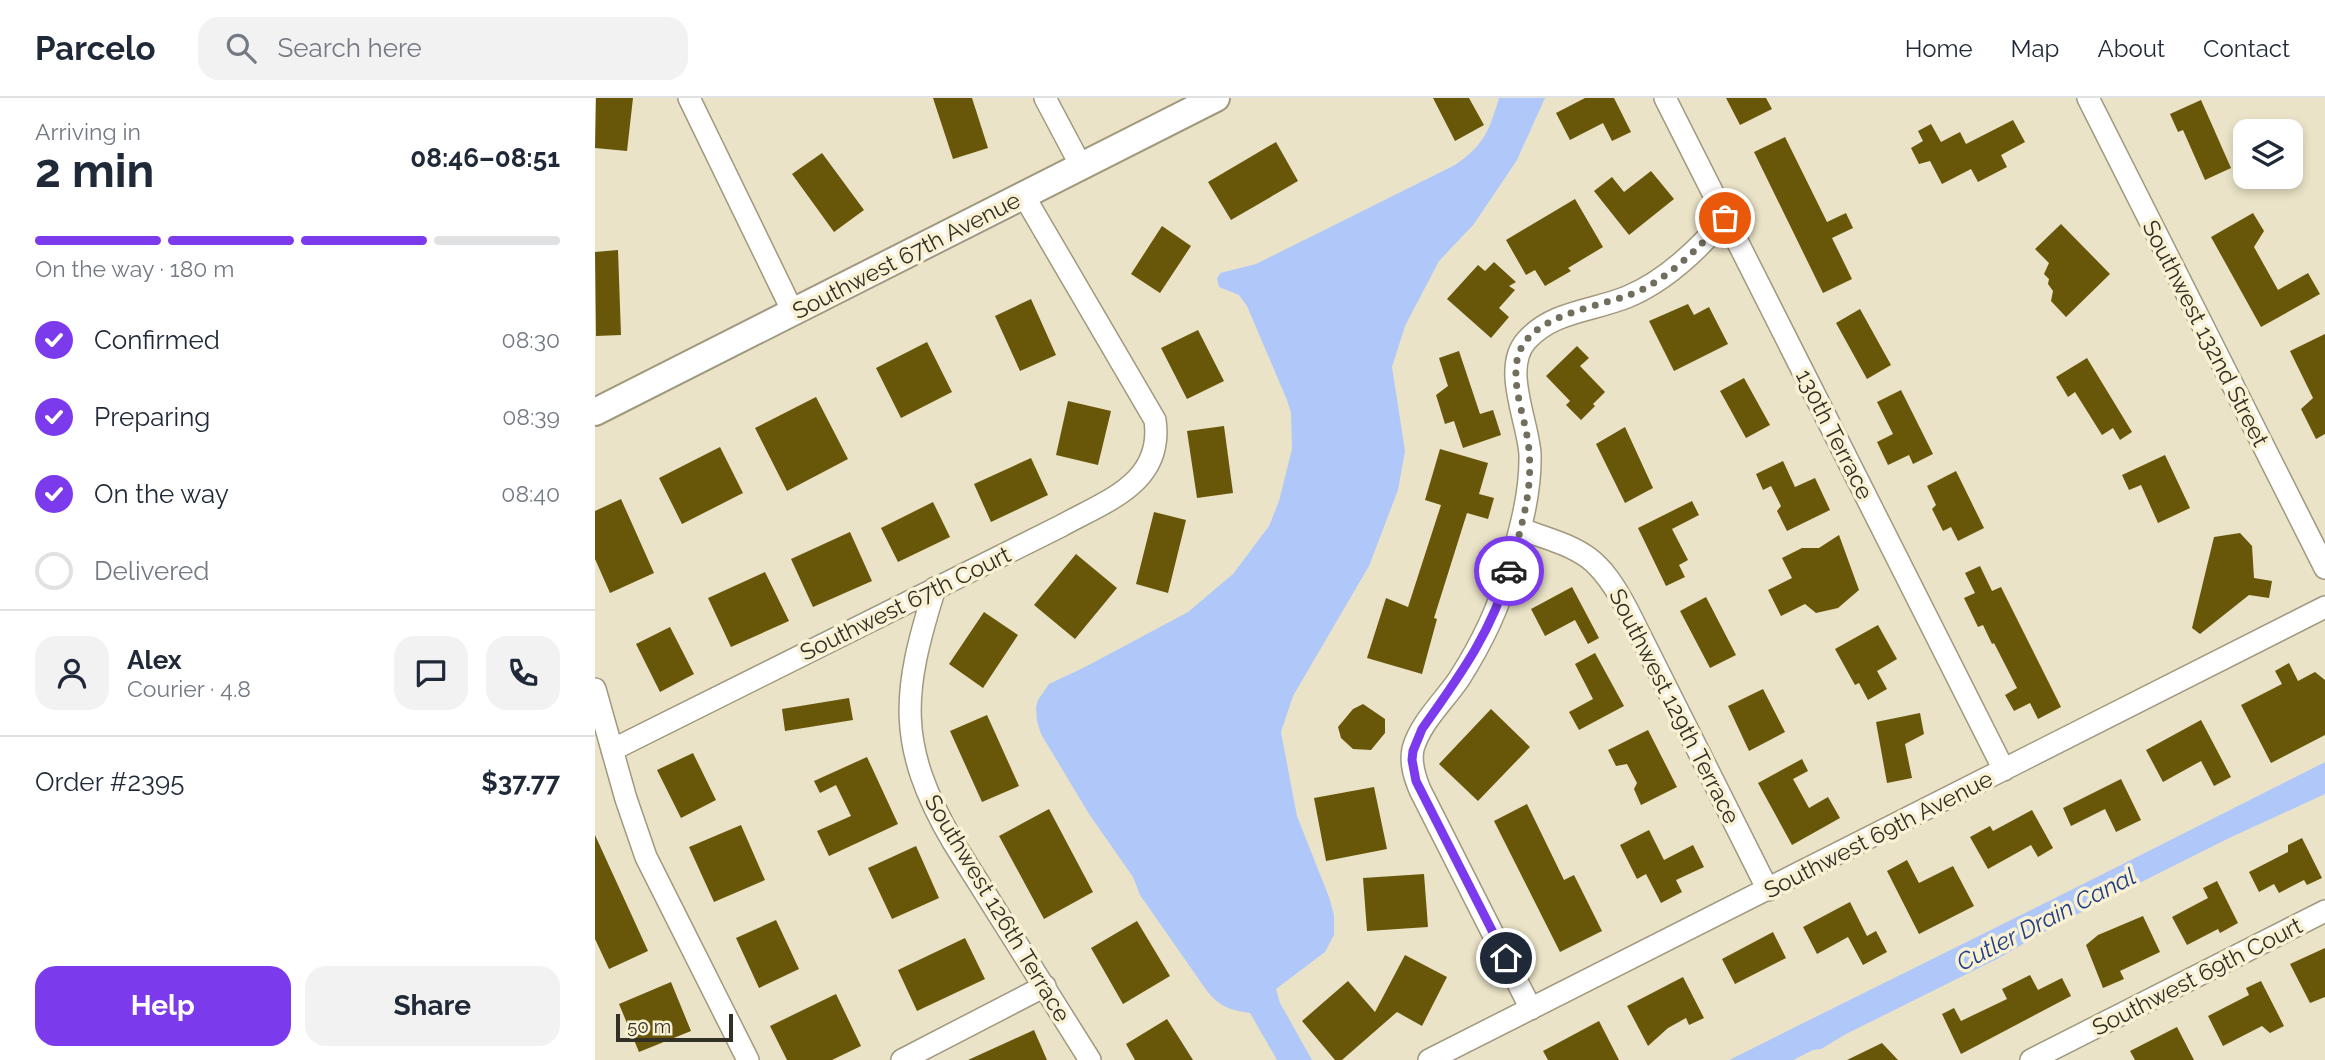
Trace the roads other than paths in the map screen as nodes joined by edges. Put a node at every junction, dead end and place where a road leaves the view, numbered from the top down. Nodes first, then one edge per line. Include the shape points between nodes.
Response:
1 (689, 98) edge
2 (1045, 98) edge
3 (1216, 98) edge
4 (1665, 98) edge
5 (2088, 98) edge
6 (1081, 166) junction
7 (1024, 196) junction
8 (1725, 218) junction
9 (793, 312) junction
10 (595, 412) edge
11 (1521, 529) junction
12 (2325, 568) edge
13 (935, 588) junction
14 (2325, 607) edge
15 (595, 689) edge
16 (612, 750) junction
17 (2004, 770) junction
18 (1768, 890) junction
19 (2325, 911) edge
20 (1045, 986) junction
21 (1531, 1009) junction
22 (748, 1060) edge
23 (902, 1060) edge
24 (1090, 1060) edge
25 (1429, 1060) edge
26 (2031, 1060) edge

1 - 9 street
2 - 6 street
3 - 6 main road, Southwest 67th Avenue
4 - 8 street, 130th Terrace
5 - 12 street, Southwest 132nd Street
6 - 7 main road, Southwest 67th Avenue
7 - 9 main road, Southwest 67th Avenue
7 - 13 street, Southwest 67th Court via 1155,420 1156,438 1134,485
8 - 11 street via 1654,283 1624,298 1560,317 1525,341 1515,374 1529,453
8 - 17 street, 130th Terrace
9 - 10 main road, Southwest 67th Avenue
11 - 18 street, Southwest 129th Terrace via 1582,552 1610,579
11 - 21 street via 1489,626 1422,729 1412,760 1420,790
13 - 16 street, Southwest 67th Court
13 - 20 street, Southwest 126th Terrace via 917,648 910,694 916,763 936,813
14 - 17 street, Southwest 69th Avenue
15 - 16 street
16 - 22 street via 646,857
17 - 18 street, Southwest 69th Avenue
18 - 21 street, Southwest 69th Avenue
19 - 26 street, Southwest 69th Court
20 - 23 street
20 - 24 street, Southwest 126th Terrace
21 - 25 street, Southwest 69th Avenue

